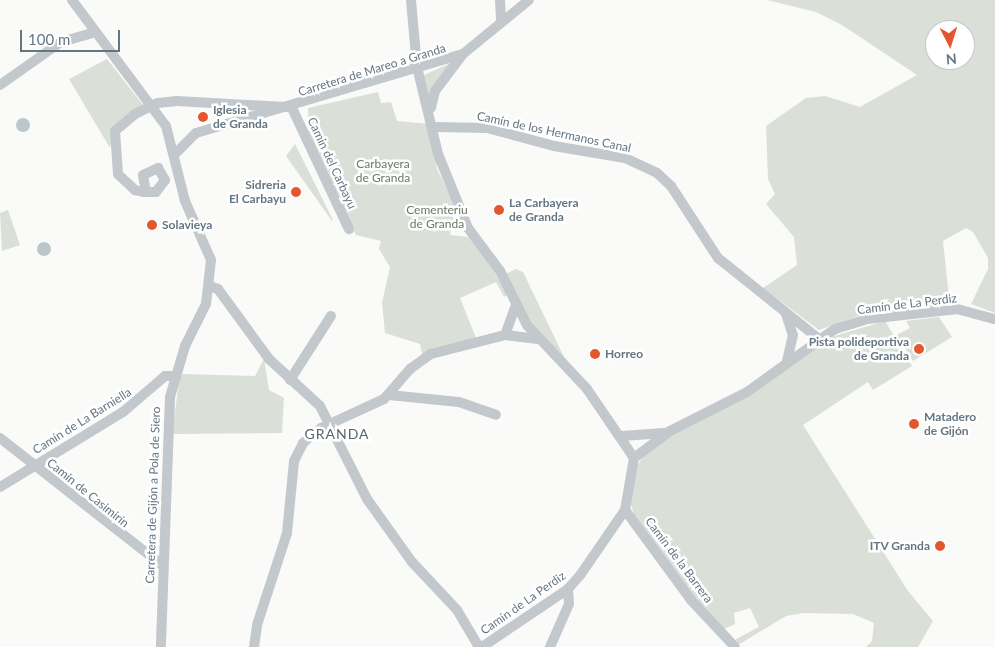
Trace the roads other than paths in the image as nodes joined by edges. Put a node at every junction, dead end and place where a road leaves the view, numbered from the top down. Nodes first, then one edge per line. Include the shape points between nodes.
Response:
1 (72, 0) edge
2 (411, 0) edge
3 (500, 0) edge
4 (529, 0) edge
5 (501, 22) junction
6 (92, 32) junction
7 (463, 54) junction
8 (418, 71) junction
9 (0, 85) edge
10 (177, 101) junction
11 (232, 102) junction
12 (151, 105) junction
13 (292, 108) junction
14 (431, 109) junction
15 (160, 117) junction
16 (233, 124) junction
17 (435, 127) junction
18 (176, 149) junction
19 (146, 192) dead end
20 (349, 229) dead end
21 (210, 286) junction
22 (515, 307) junction
23 (784, 311) junction
24 (331, 316) dead end
25 (995, 319) edge
26 (505, 335) junction
27 (818, 338) junction
28 (539, 339) junction
29 (787, 360) junction
30 (176, 376) junction
31 (290, 380) junction
32 (389, 395) junction
33 (496, 415) dead end
34 (328, 426) junction
35 (670, 431) junction
36 (622, 436) junction
37 (0, 438) edge
38 (634, 458) junction
39 (35, 467) junction
40 (0, 486) edge
41 (625, 510) junction
42 (162, 565) junction
43 (568, 589) junction
44 (161, 647) edge
45 (254, 647) edge
46 (481, 647) edge
47 (550, 647) edge
48 (735, 647) edge

1 - 6 street, Carretera de Gijón a Pola de Siero
2 - 8 street
3 - 5 street
4 - 5 street, Carretera de Mareo a Granda
5 - 7 street, Carretera de Mareo a Granda
6 - 9 street via 61,42
6 - 12 street, Carretera de Gijón a Pola de Siero
7 - 8 street, Carretera de Mareo a Granda
7 - 14 street via 435,92
8 - 13 street, Carretera de Mareo a Granda
8 - 14 street
10 - 11 street, Carretera de Mareo a Granda
10 - 12 street, Carretera de Mareo a Granda
10 - 15 street via 169,104
11 - 13 street, Carretera de Mareo a Granda
11 - 16 street via 243,114
12 - 15 street, Carretera de Gijón a Pola de Siero
12 - 19 street via 115,131 119,177 135,190
13 - 16 street, Carretera de Mareo a Granda
13 - 20 street, Camin del Carbayu
14 - 17 street
15 - 18 street, Carretera de Gijón a Pola de Siero
16 - 18 street, Carretera de Mareo a Granda via 196,133
17 - 22 street via 449,189 468,228 500,271
17 - 23 street, Camín de los Hermanos Canal via 487,128 554,146 626,158 656,173 718,258
18 - 21 street, Carretera de Gijón a Pola de Siero via 185,200 209,253
21 - 30 street, Carretera de Gijón a Pola de Siero
21 - 31 street via 218,289 260,348
22 - 26 street
22 - 28 street
23 - 27 street, Camín de los Hermanos Canal
23 - 29 street via 793,335
24 - 31 street
25 - 27 street, Camín de La Perdiz via 957,310 876,318
26 - 28 street
26 - 32 street via 431,354 410,369
27 - 29 street, Camín de La Perdiz
28 - 36 street
29 - 35 street, Camín de La Perdiz via 747,392
30 - 39 street, Camín de La Barniella via 166,376 135,404
30 - 42 street, Carretera de Gijón a Pola de Siero via 166,435
31 - 34 street via 314,399
32 - 33 street via 444,399
32 - 34 street
34 - 45 street via 310,436 296,452 287,533 257,625
34 - 46 street via 367,499 412,562 457,610
35 - 36 street
35 - 38 street, Camín de La Perdiz
36 - 38 street
37 - 39 street, Camín de Casimirín
38 - 41 street, Camín de La Perdiz
39 - 40 street, Camín de La Barniella
39 - 42 street, Camín de Casimirín
41 - 43 street, Camín de La Perdiz
41 - 48 street, Camín de la Barrera via 691,600
42 - 44 street, Carretera de Gijón a Pola de Siero
43 - 46 street, Camín de La Perdiz
43 - 47 street via 568,604

